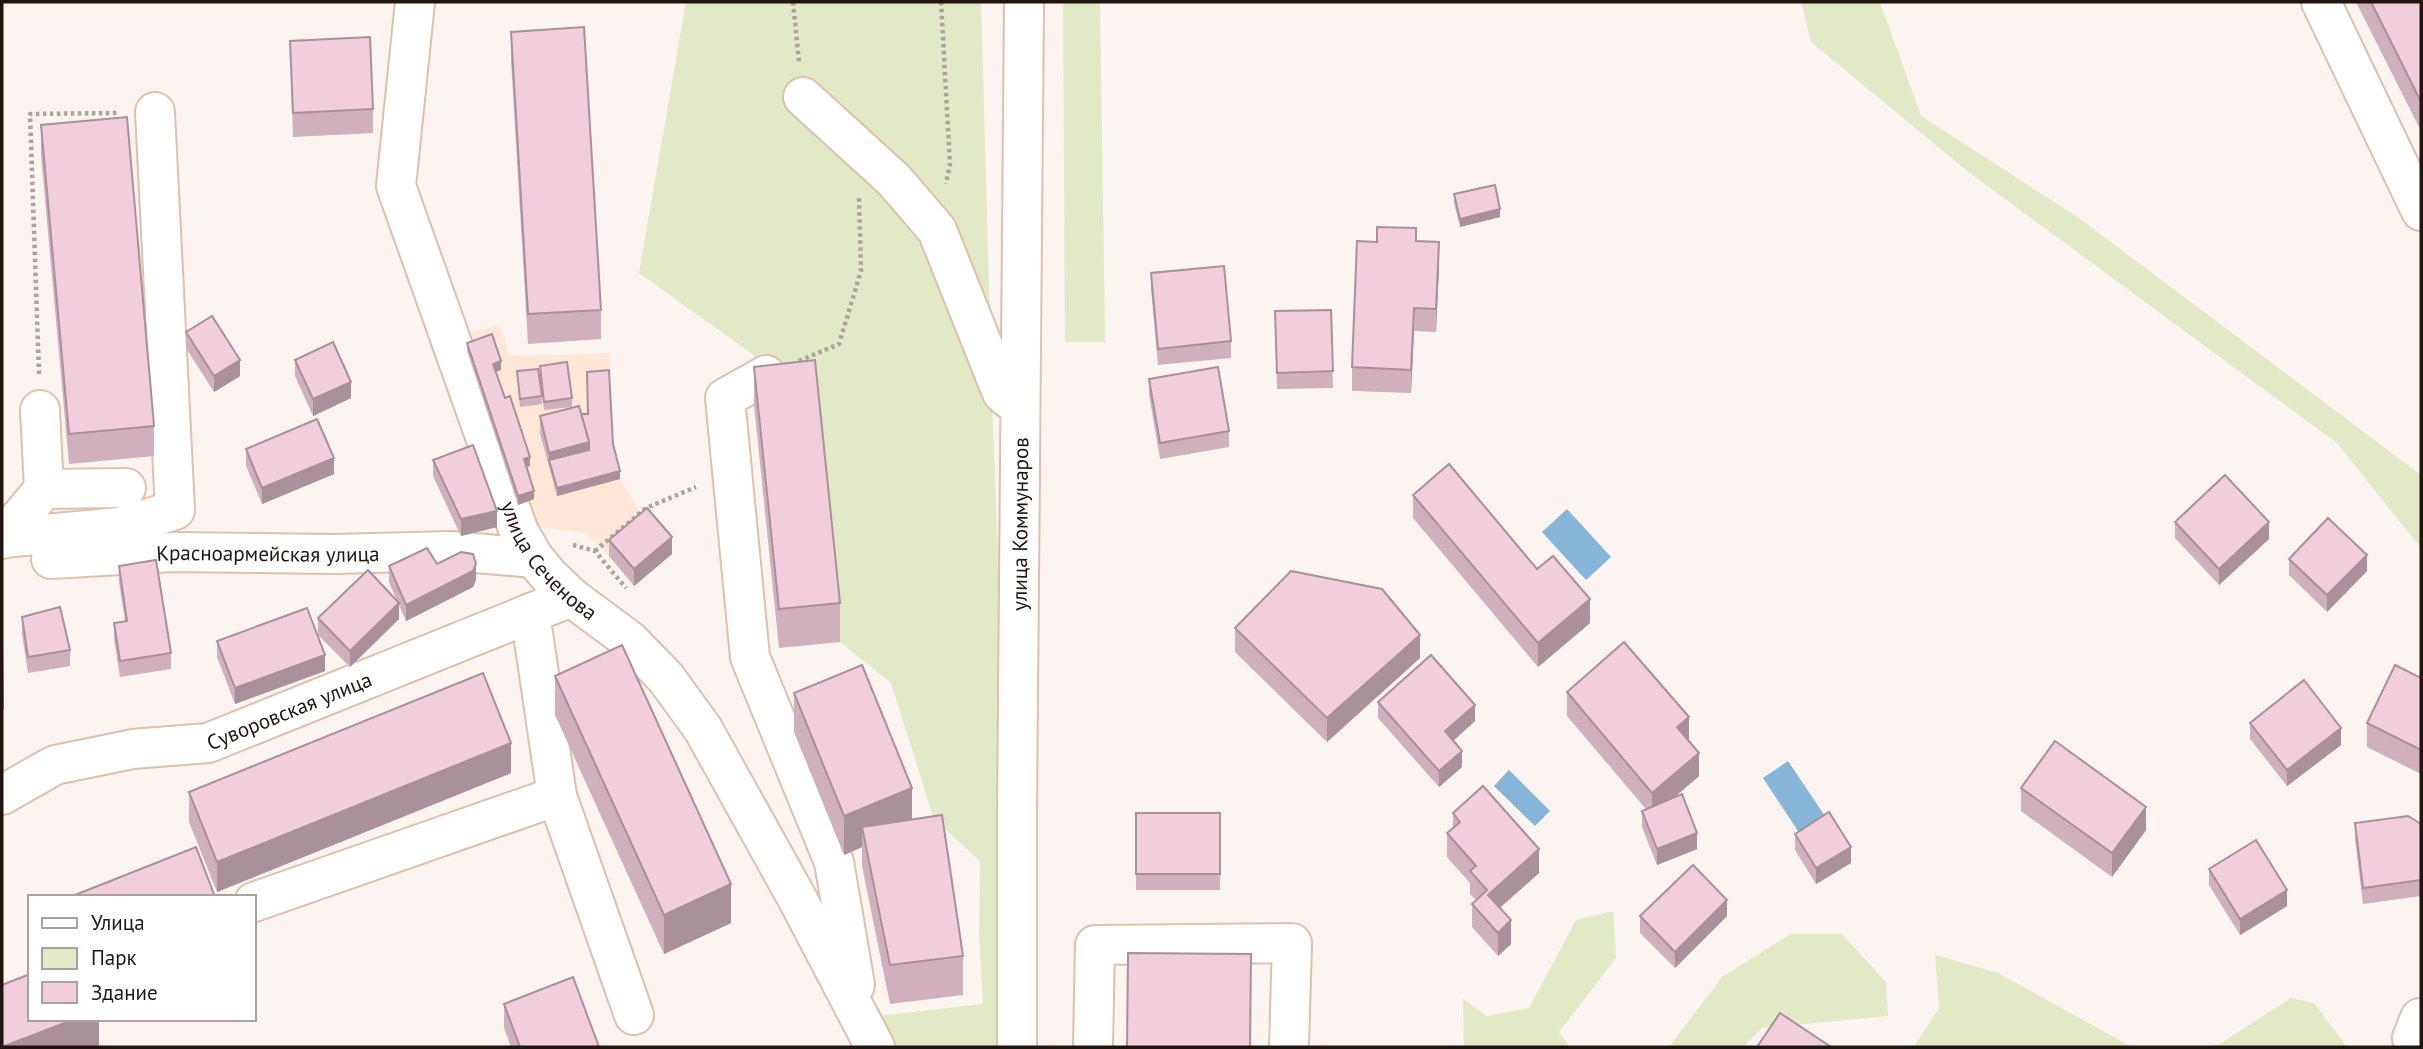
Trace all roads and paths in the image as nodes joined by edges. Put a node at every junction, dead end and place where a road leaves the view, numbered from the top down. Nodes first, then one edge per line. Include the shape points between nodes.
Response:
1 (415, 2) edge
2 (793, 2) edge
3 (941, 2) edge
4 (1024, 2) edge
5 (2320, 2) edge
6 (803, 97) joint
7 (155, 112) joint
8 (857, 146) junction
9 (2421, 211) edge
10 (937, 230) junction
11 (766, 375) joint
12 (1020, 408) junction
13 (40, 410) joint
14 (732, 471) junction
15 (126, 488) dead end
16 (44, 489) junction
17 (2, 546) edge
18 (595, 551) dead end
19 (534, 558) junction
20 (571, 597) junction
21 (530, 613) junction
22 (2, 795) edge
23 (557, 796) junction
24 (256, 901) edge
25 (634, 1014) dead end
26 (867, 1033) edge
27 (1017, 1047) edge
28 (1093, 1047) edge
29 (1289, 1047) edge

1 - 19 street, улица Сеченова via 396,186 505,498
2 - 6 path
3 - 10 path via 950,164
4 - 12 street, улица Коммунаров
5 - 9 street
6 - 8 street
7 - 13 path via 30,114
7 - 17 street via 175,510 120,527
8 - 10 street
8 - 11 path via 861,271 839,344
10 - 12 street via 1002,393
11 - 14 street via 725,398
12 - 27 street, улица Коммунаров
13 - 16 street
14 - 18 path via 646,508
14 - 26 street via 750,657 834,862
15 - 16 street
16 - 17 street
17 - 19 street, Красноармейская улица via 335,554 451,551
19 - 20 street, улица Сеченова
20 - 21 street, Суворовская улица
20 - 26 street, улица Сеченова via 629,640 666,678 704,729
21 - 22 street, Суворовская улица via 208,743 133,749 55,765
21 - 23 street
23 - 24 street
23 - 25 street
28 - 29 street via 1095,945 1292,943

